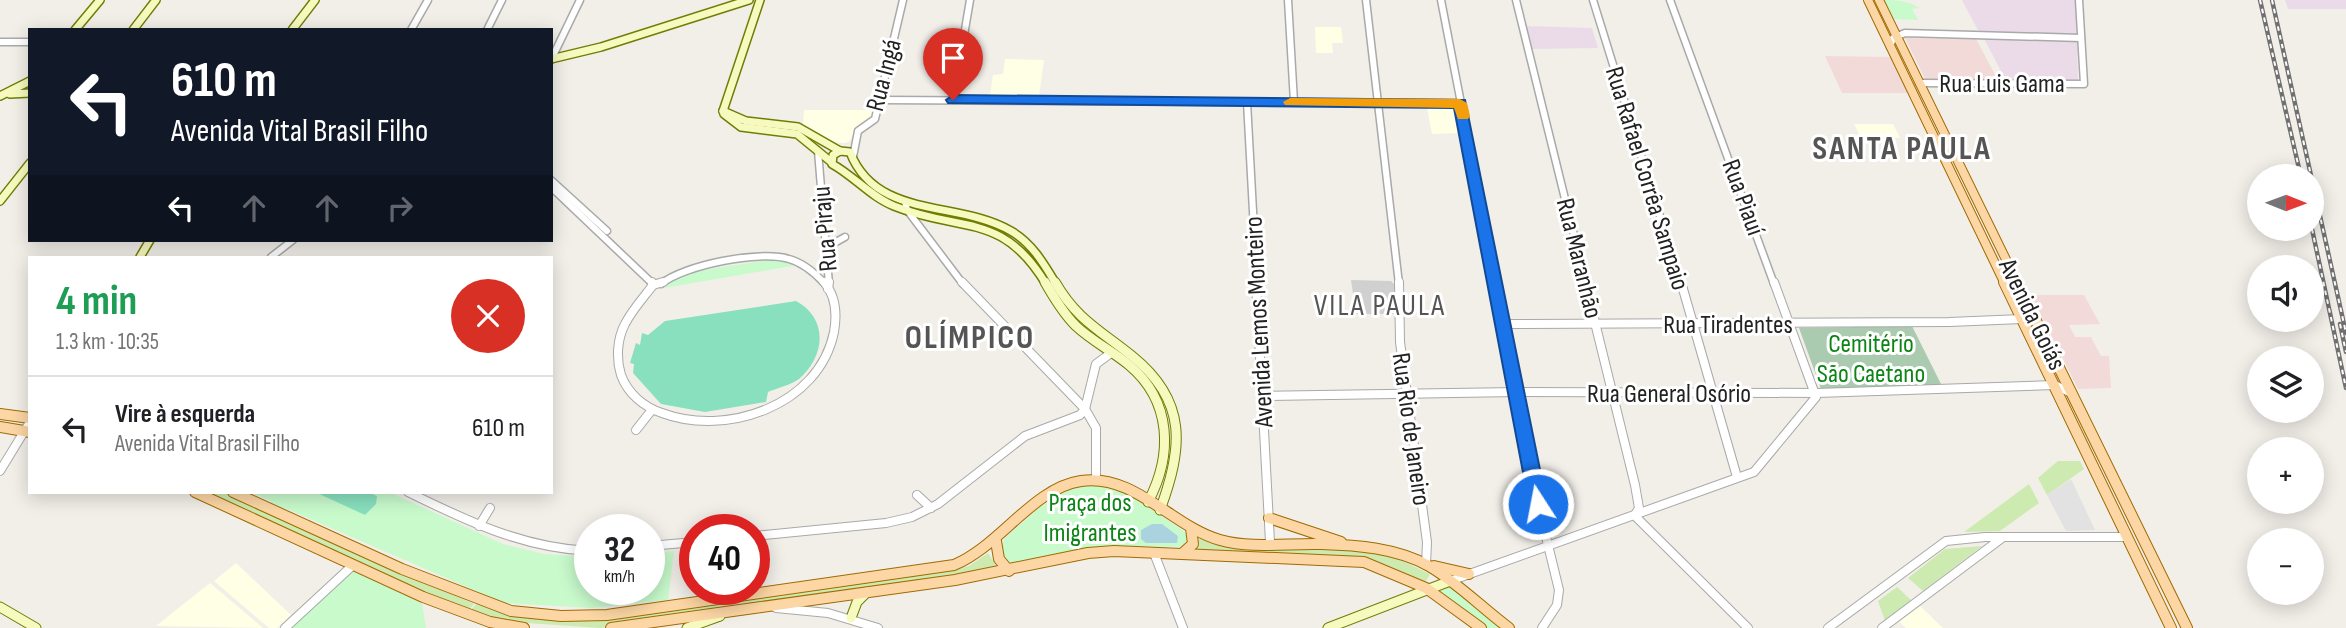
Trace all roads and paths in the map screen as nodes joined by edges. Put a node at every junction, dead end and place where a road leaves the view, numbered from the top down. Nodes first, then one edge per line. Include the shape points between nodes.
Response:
1 (100, 0) edge
2 (156, 0) edge
3 (315, 0) edge
4 (428, 0) edge
5 (502, 0) edge
6 (580, 0) edge
7 (749, 0) edge
8 (760, 0) edge
9 (903, 0) edge
10 (970, 0) edge
11 (1288, 0) edge
12 (1366, 0) edge
13 (1441, 0) edge
14 (1516, 0) edge
15 (1593, 0) edge
16 (1671, 0) edge
17 (1868, 0) edge
18 (1879, 0) edge
19 (2079, 0) edge
20 (77, 28) edge
21 (135, 28) edge
22 (294, 28) edge
23 (412, 28) edge
24 (488, 28) edge
25 (1896, 35) junction
26 (2081, 38) junction
27 (0, 42) edge
28 (28, 42) edge
29 (1890, 47) junction
30 (553, 59) edge
31 (553, 61) edge
32 (28, 82) edge
33 (1919, 83) junction
34 (28, 91) edge
35 (2, 96) edge
36 (879, 100) junction
37 (953, 100) junction
38 (1247, 102) junction
39 (1294, 102) junction
40 (1380, 102) junction
41 (1460, 103) junction
42 (723, 111) junction
43 (855, 143) junction
44 (818, 151) junction
45 (843, 151) junction
46 (853, 158) junction
47 (833, 164) junction
48 (28, 166) edge
49 (818, 169) junction
50 (553, 182) edge
51 (553, 189) edge
52 (0, 201) edge
53 (905, 201) junction
54 (907, 210) junction
55 (924, 210) junction
56 (922, 233) junction
57 (845, 237) dead end
58 (290, 242) edge
59 (827, 247) junction
60 (272, 256) edge
61 (829, 265) junction
62 (813, 274) junction
63 (656, 281) junction
64 (828, 289) junction
65 (2033, 312) junction
66 (2022, 319) junction
67 (1503, 324) junction
68 (1596, 324) junction
69 (1693, 324) junction
70 (1791, 325) junction
71 (1111, 353) junction
72 (2054, 385) junction
73 (1517, 392) junction
74 (1614, 393) junction
75 (1715, 393) junction
76 (1816, 393) junction
77 (1407, 394) junction
78 (2072, 394) junction
79 (1262, 396) junction
80 (1084, 409) junction
81 (651, 411) junction
82 (0, 414) edge
83 (28, 426) edge
84 (0, 427) edge
85 (636, 430) dead end
86 (0, 471) edge
87 (1737, 477) junction
88 (1096, 480) junction
89 (199, 494) edge
90 (237, 494) edge
91 (412, 494) edge
92 (917, 495) dead end
93 (1148, 502) junction
94 (490, 508) dead end
95 (931, 508) junction
96 (1160, 510) junction
97 (1635, 516) junction
98 (1269, 518) junction
99 (479, 526) junction
100 (1191, 528) junction
101 (770, 534) edge
102 (2006, 537) junction
103 (2127, 537) junction
104 (1974, 538) junction
105 (996, 541) junction
106 (1270, 542) junction
107 (1346, 544) junction
108 (1548, 544) junction
109 (1986, 547) junction
110 (574, 550) edge
111 (1154, 553) junction
112 (1181, 554) junction
113 (1426, 565) junction
114 (352, 566) junction
115 (1009, 571) junction
116 (1469, 574) junction
117 (1450, 581) junction
118 (440, 585) junction
119 (1432, 590) junction
120 (867, 592) junction
121 (424, 597) junction
122 (473, 598) junction
123 (0, 607) edge
124 (760, 608) junction
125 (462, 612) junction
126 (732, 612) junction
127 (851, 618) junction
128 (36, 628) edge
129 (285, 628) edge
130 (524, 628) edge
131 (611, 628) edge
132 (687, 628) edge
133 (878, 628) edge
134 (1183, 628) edge
135 (1328, 628) edge
136 (1481, 628) edge
137 (1509, 628) edge
138 (1542, 628) edge
139 (1748, 628) edge
140 (1828, 628) edge
141 (1882, 628) edge
142 (2171, 628) edge
143 (2187, 628) edge

1 - 20 main road
2 - 21 main road
3 - 22 main road
4 - 23 street
5 - 24 street
6 - 30 street
7 - 31 main road
8 - 42 main road
9 - 36 street, Rua Ingá
10 - 37 street
11 - 39 street
12 - 40 street, Rua Rio de Janeiro
13 - 41 street
14 - 68 street, Rua Maranhão
15 - 69 street, Rua Rafael Corrêa Sampaio
16 - 70 street, Rua Piauí
17 - 29 main road, Avenida Goiás
18 - 25 main road, Avenida Goiás
19 - 26 street
25 - 26 street
25 - 29 street
25 - 33 main road, Avenida Goiás
26 - 33 street, Rua Luis Gama via 2084,83
27 - 28 street
29 - 66 main road, Avenida Goiás
32 - 35 main road
33 - 65 main road, Avenida Goiás
34 - 35 main road
36 - 37 street
36 - 43 street, Rua Ingá via 874,119 858,131
37 - 38 street
38 - 39 street
38 - 79 street, Avenida Lemos Monteiro
39 - 40 street
40 - 41 street
40 - 77 street, Rua Rio de Janeiro via 1399,264
41 - 67 street
42 - 44 main road via 741,127 797,134
42 - 45 main road via 746,121 797,127 831,149
43 - 45 street, Rua Ingá
43 - 46 street, Rua Ingá
44 - 47 main road
44 - 49 street, Rua Piraju
45 - 46 main road
45 - 47 main road via 833,155
46 - 47 main road via 845,166
46 - 53 main road via 855,167 875,184
47 - 49 street, Rua Piraju via 824,163
47 - 54 main road via 884,201
48 - 52 main road
49 - 59 street, Rua Piraju
50 - 63 street
51 - 63 street
53 - 54 street
53 - 55 main road
54 - 55 main road
54 - 56 street
55 - 56 street
55 - 71 main road via 983,227 1017,246 1068,318
55 - 96 main road via 988,220 1025,240 1041,254 1080,318 1154,375 1172,405 1179,429 1175,468
56 - 80 street via 949,269
57 - 59 street
58 - 60 street
59 - 61 street, Rua Piraju
61 - 62 street
61 - 64 street, Rua Piraju
62 - 63 street via 792,260 774,257 686,270
62 - 64 street
63 - 81 street via 626,321 616,365 626,389
64 - 81 street via 836,308 835,338 818,370 791,396 756,414 726,422 691,423
65 - 66 street
65 - 78 main road, Avenida Goiás
66 - 70 street, Rua Tiradentes
66 - 72 main road, Avenida Goiás
67 - 68 street, Rua Tiradentes
67 - 73 street
68 - 69 street, Rua Tiradentes
68 - 74 street, Rua Maranhão
69 - 70 street, Rua Tiradentes
69 - 75 street, Rua Rafael Corrêa Sampaio
70 - 76 street, Rua Piauí
71 - 80 street via 1096,364
71 - 93 main road via 1141,377 1164,418 1163,467
72 - 76 street, Rua General Osório
72 - 78 street, Rua General Osório
72 - 103 main road, Avenida Goiás
73 - 74 street, Rua General Osório
73 - 77 street, Rua General Osório
73 - 108 street
74 - 75 street, Rua General Osório
74 - 97 street, Rua Maranhão via 1639,508
75 - 76 street, Rua General Osório
75 - 87 street, Rua Rafael Corrêa Sampaio
76 - 87 street via 1815,401 1760,468
77 - 79 street, Rua General Osório
77 - 113 street, Rua Rio de Janeiro via 1427,542
78 - 143 main road, Avenida Goiás
79 - 98 street, Avenida Lemos Monteiro
80 - 88 street via 1096,428
80 - 95 street via 1075,419 1016,442
81 - 85 street
82 - 83 main road
83 - 84 main road
83 - 86 street
87 - 97 street
88 - 93 main road via 1119,485
88 - 105 main road via 1072,483 1046,496
89 - 114 main road
90 - 118 main road
91 - 99 street
92 - 95 street
93 - 96 main road
94 - 99 street
95 - 101 street via 895,522
96 - 100 main road
97 - 108 street
97 - 139 street
98 - 106 street, Avenida Lemos Monteiro
98 - 107 main road
99 - 110 street via 525,543
100 - 106 main road via 1226,541
100 - 112 main road via 1193,544
102 - 103 street
102 - 104 street
102 - 109 street
103 - 142 main road, Avenida Goiás
104 - 109 street
104 - 140 street via 1942,542
105 - 115 main road via 999,559
105 - 122 main road via 954,565 607,615 511,611
106 - 107 main road
107 - 113 main road
108 - 116 street
108 - 138 street via 1559,597
109 - 141 street
111 - 112 main road
111 - 115 main road via 1088,553
111 - 134 street
112 - 119 main road via 1364,562
113 - 116 main road
113 - 117 main road
114 - 121 main road
114 - 129 street
115 - 120 main road
116 - 117 street
117 - 119 main road
117 - 137 main road
118 - 121 main road via 427,590
118 - 122 main road
119 - 135 main road
119 - 136 main road
120 - 124 main road
120 - 127 main road via 857,601
121 - 125 main road
122 - 125 main road
123 - 128 main road
124 - 126 main road
124 - 127 street
125 - 130 main road
126 - 131 main road
126 - 132 main road
127 - 133 street

